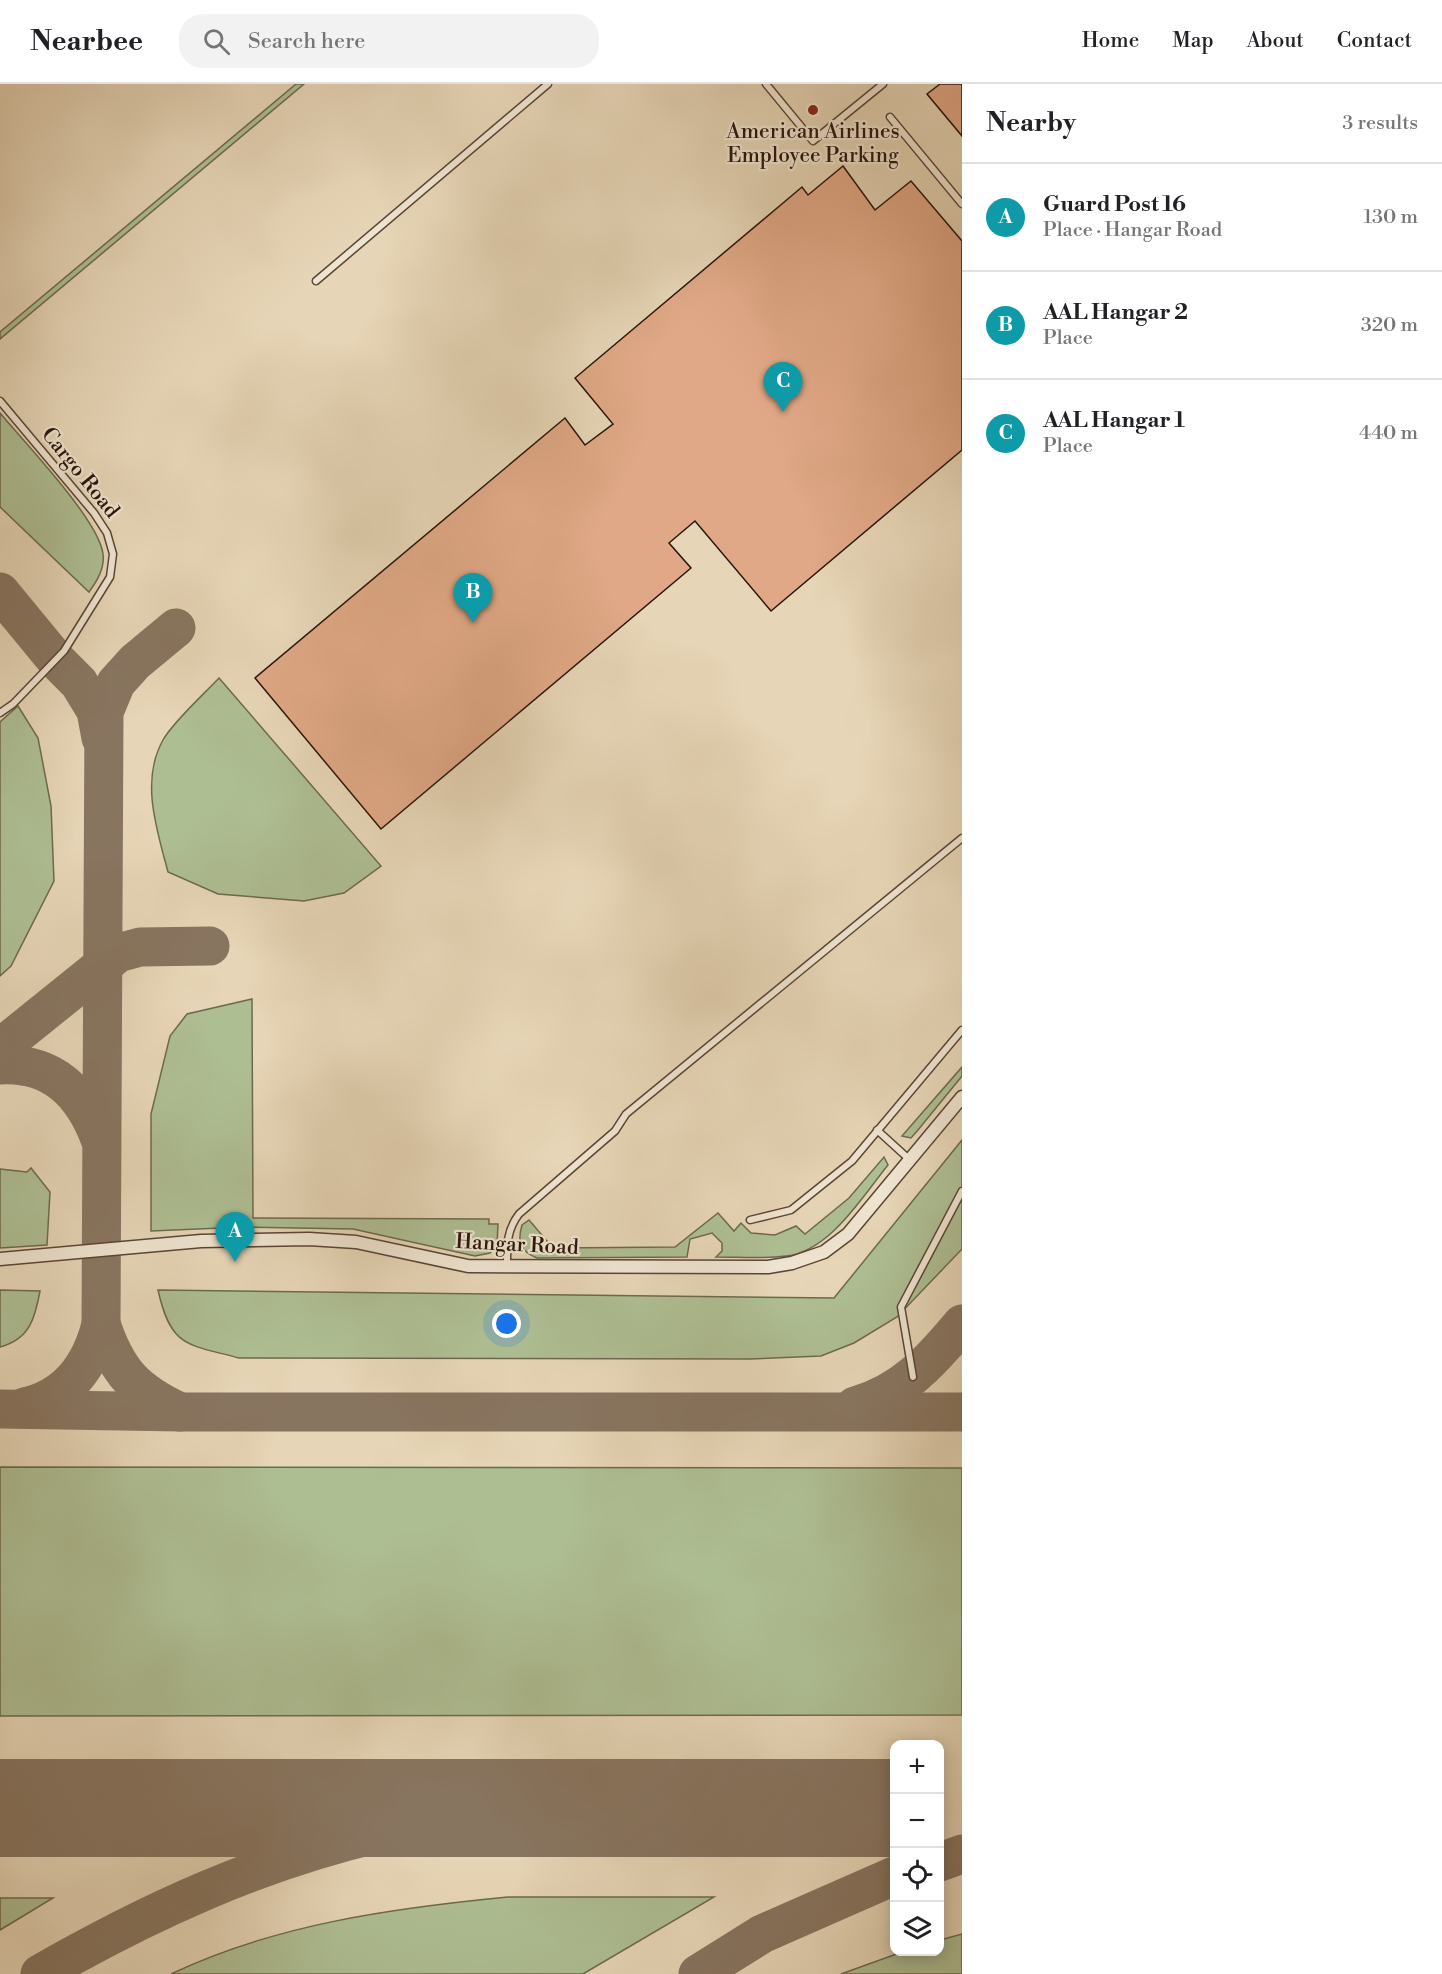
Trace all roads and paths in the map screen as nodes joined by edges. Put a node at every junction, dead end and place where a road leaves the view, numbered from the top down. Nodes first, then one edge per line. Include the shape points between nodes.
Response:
1 (549, 84) edge
2 (766, 84) edge
3 (883, 84) edge
4 (890, 117) dead end
5 (962, 204) edge
6 (316, 281) dead end
7 (0, 401) edge
8 (0, 713) edge
9 (962, 838) edge
10 (962, 1030) edge
11 (962, 1097) edge
12 (877, 1130) junction
13 (910, 1161) junction
14 (962, 1191) edge
15 (750, 1220) dead end
16 (0, 1259) edge
17 (507, 1267) junction
18 (912, 1377) dead end

1 - 6 lane
2 - 3 lane via 813,141
4 - 5 lane
7 - 8 lane, Cargo Road via 94,513 107,533 113,554 110,577 64,651
9 - 17 lane via 626,1114 615,1131 519,1214 507,1237
10 - 12 lane
11 - 13 street, Hangar Road
12 - 13 lane
12 - 15 lane via 852,1161 791,1210
13 - 17 street, Hangar Road via 848,1234 824,1252 792,1263 768,1267
14 - 18 lane via 901,1307
16 - 17 street, Hangar Road via 201,1241 309,1239 356,1242 468,1266

